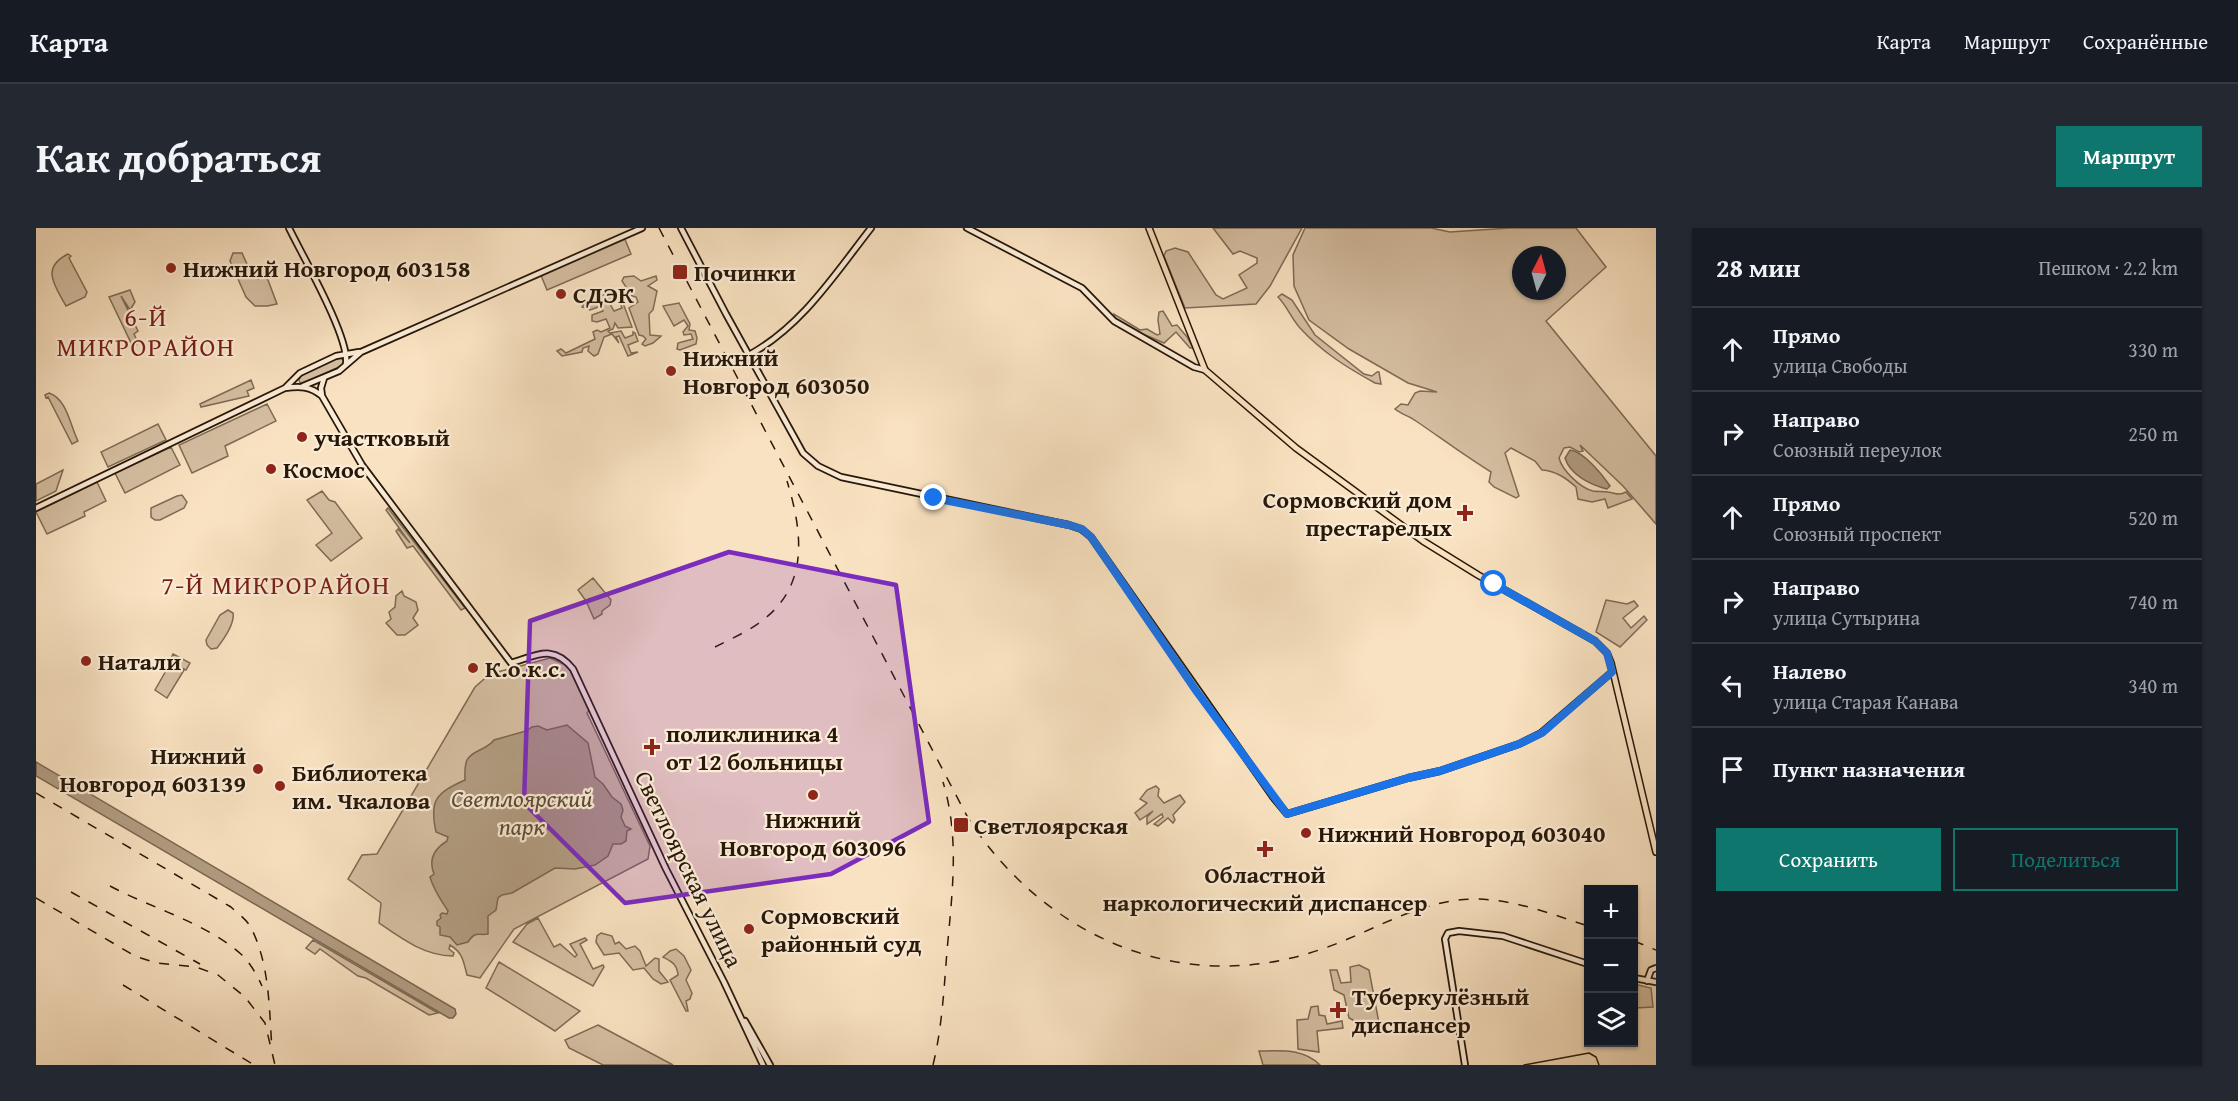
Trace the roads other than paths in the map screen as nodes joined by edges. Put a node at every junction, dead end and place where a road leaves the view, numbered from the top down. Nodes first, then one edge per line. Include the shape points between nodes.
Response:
1 (289, 228) edge
2 (642, 228) edge
3 (681, 228) edge
4 (871, 228) edge
5 (967, 228) edge
6 (1149, 228) edge
7 (344, 344) junction
8 (361, 352) junction
9 (346, 354) junction
10 (749, 355) junction
11 (336, 356) junction
12 (346, 364) junction
13 (1205, 370) junction
14 (297, 376) junction
15 (324, 378) junction
16 (302, 386) junction
17 (285, 388) junction
18 (322, 396) junction
19 (36, 508) edge
20 (1612, 672) junction
21 (1656, 852) edge
22 (1584, 963) edge
23 (1656, 968) edge
24 (1638, 979) edge
25 (1647, 981) junction
26 (1656, 982) edge
27 (755, 1043) junction
28 (763, 1065) edge
29 (770, 1065) edge
30 (1465, 1065) edge

1 - 7 street
2 - 8 street
3 - 10 street
4 - 10 street via 803,313 781,334
5 - 13 street via 1082,288 1114,321
6 - 13 main road
7 - 9 street
7 - 11 street
8 - 9 street
8 - 12 street
9 - 11 street
9 - 12 street
10 - 20 street via 803,453 832,474 1069,525 1087,533 1287,814 1440,771 1519,744 1542,733
11 - 14 street
12 - 15 street
13 - 20 main road via 1296,448 1423,541 1595,641 1607,653
14 - 16 street via 297,383
14 - 17 street
15 - 16 street
15 - 18 street
16 - 17 street
16 - 18 street
17 - 19 street
18 - 27 street, Светлоярская улица via 362,465 511,663 549,653 565,659 573,669 666,869
20 - 21 main road
22 - 30 street via 1503,936 1448,933 1445,939
23 - 25 street
24 - 25 street
25 - 26 street
27 - 28 street
27 - 29 street

